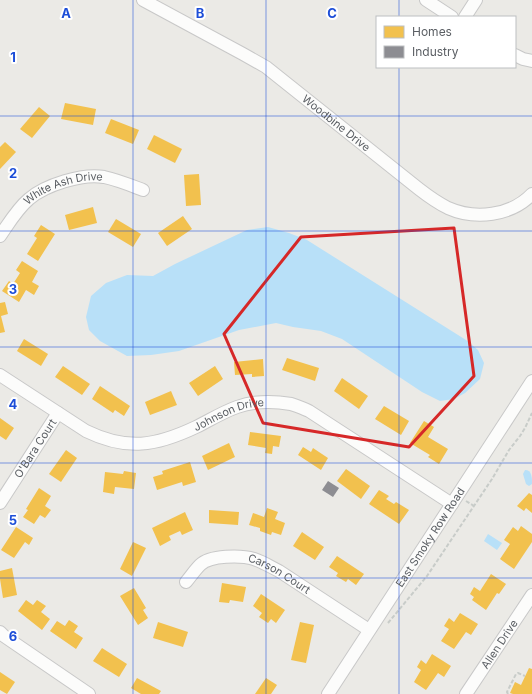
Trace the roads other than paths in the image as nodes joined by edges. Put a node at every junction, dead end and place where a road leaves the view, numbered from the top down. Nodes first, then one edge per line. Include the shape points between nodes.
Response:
1 (143, 0) edge
2 (426, 0) edge
3 (476, 0) edge
4 (450, 16) edge
5 (466, 16) edge
6 (516, 56) edge
7 (532, 61) edge
8 (142, 190) dead end
9 (532, 194) edge
10 (0, 236) edge
11 (0, 375) edge
12 (532, 381) edge
13 (58, 413) junction
14 (457, 501) junction
15 (0, 503) edge
16 (186, 582) dead end
17 (532, 595) edge
18 (369, 630) junction
19 (0, 632) edge
20 (89, 694) edge
21 (328, 694) edge
22 (466, 694) edge

1 - 9 street, Woodbine Drive via 266,67 419,189 447,207 458,212 484,215 518,205
2 - 4 street
3 - 5 street
6 - 7 street
8 - 10 street, White Ash Drive via 103,177 80,177 63,181 29,198
11 - 13 street, Johnson Drive
12 - 14 street, East Smoky Row Road
13 - 14 street, Johnson Drive via 98,437 127,443 149,444 170,438 238,407 274,402 293,405 309,410
13 - 15 street, O'Bara Court
14 - 18 street, East Smoky Row Road
16 - 18 street, Carson Court via 201,564 211,560 228,556 253,559 280,571
17 - 22 street, Allen Drive
18 - 21 street, East Smoky Row Road
19 - 20 street

